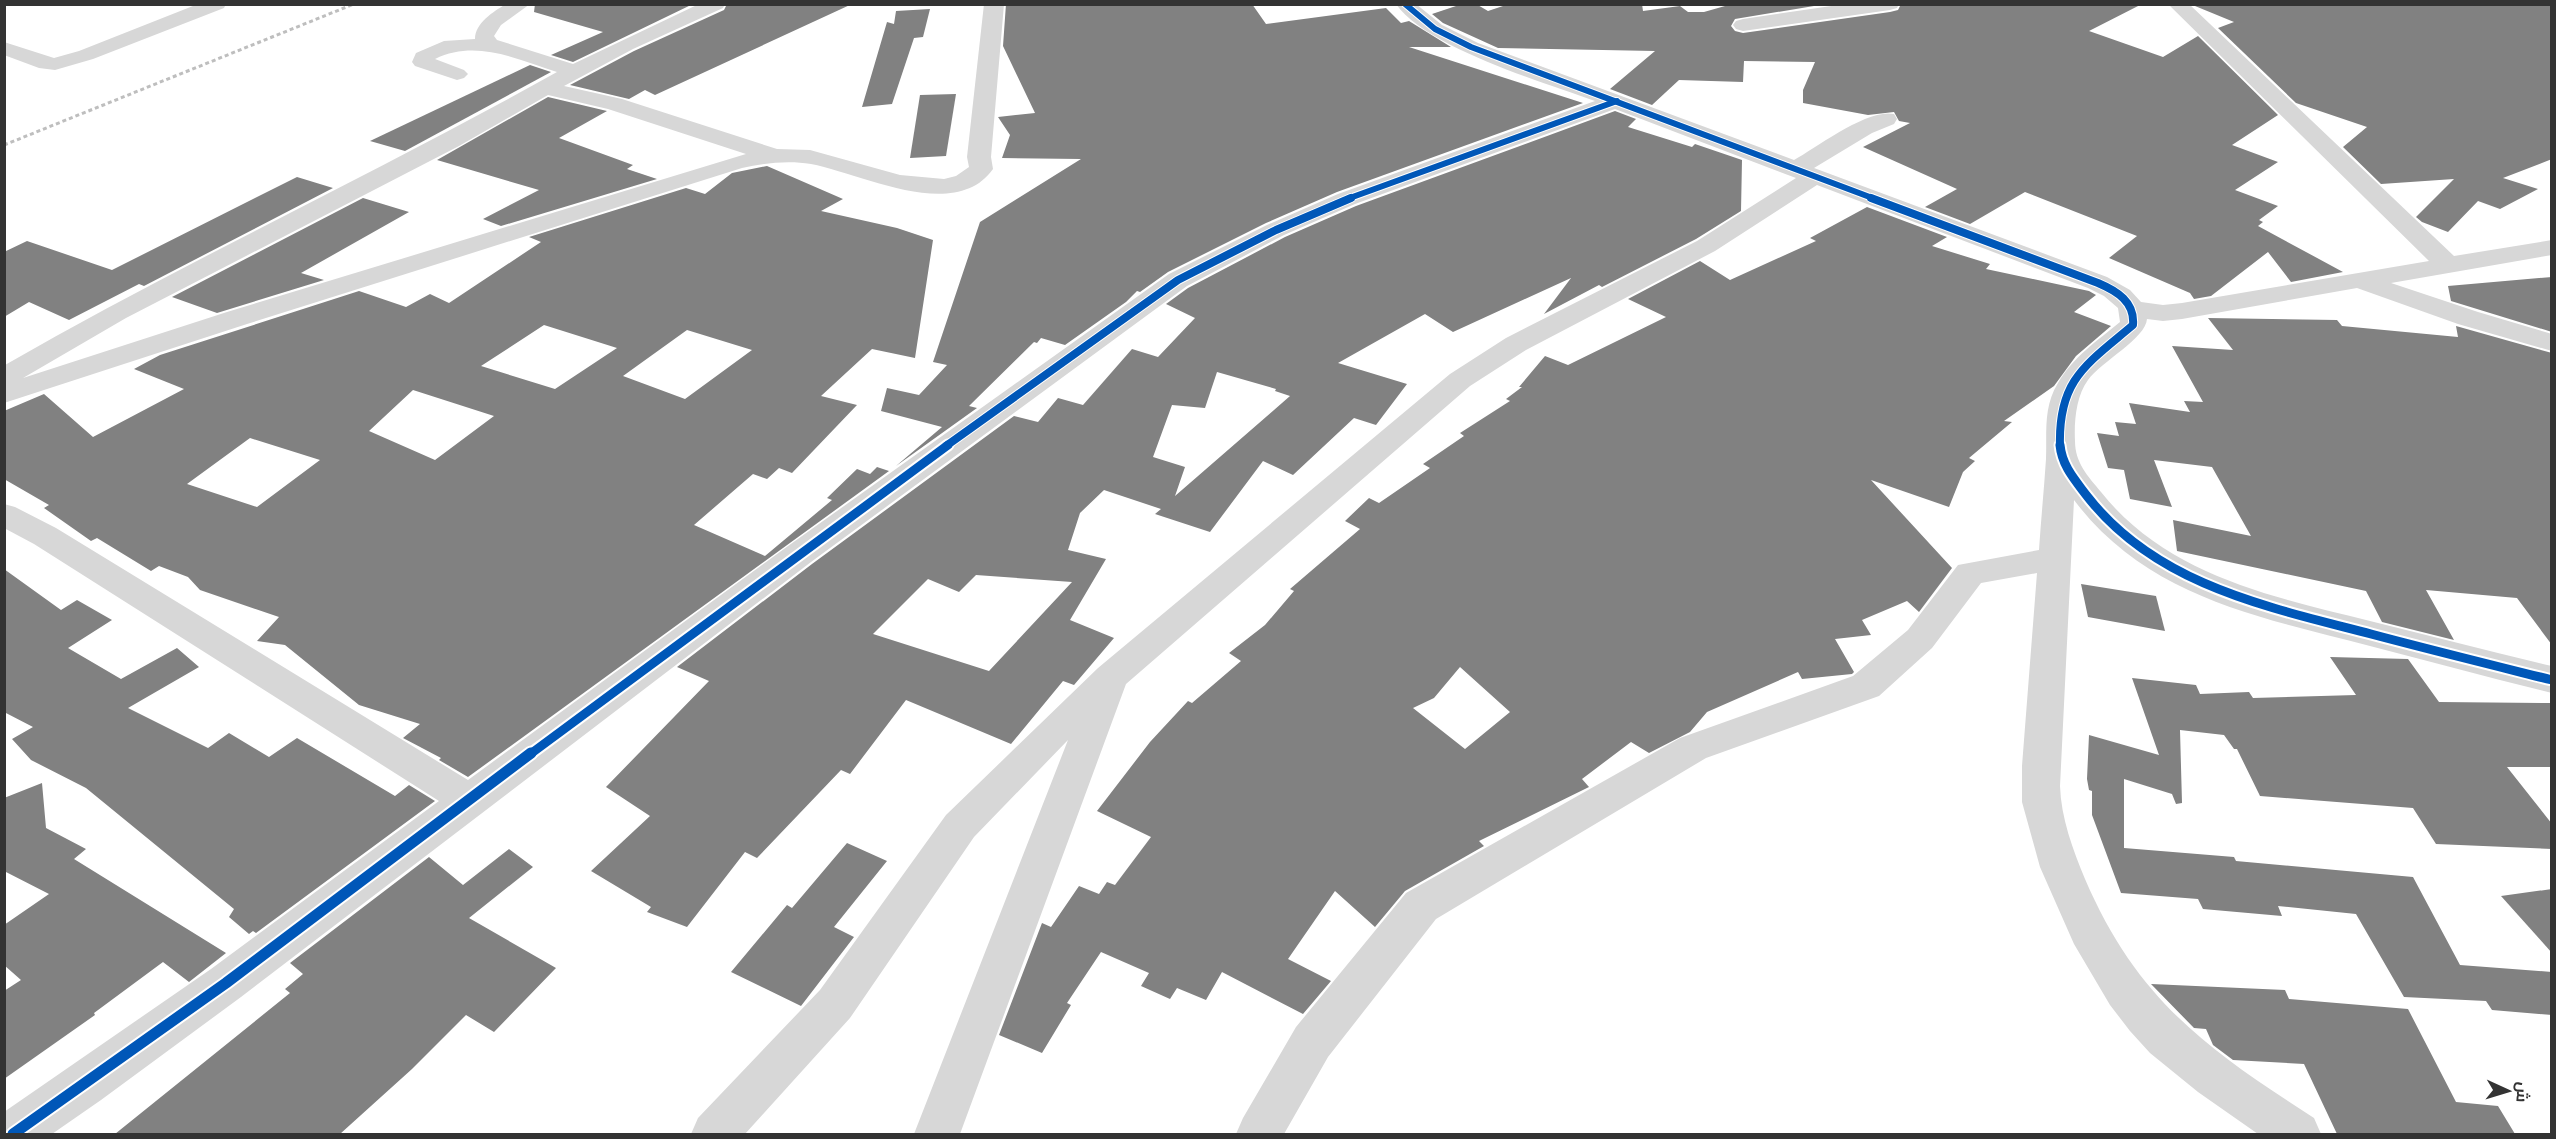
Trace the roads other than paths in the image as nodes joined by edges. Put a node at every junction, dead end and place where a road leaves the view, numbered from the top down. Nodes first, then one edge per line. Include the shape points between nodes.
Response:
1 (521, 4) edge
2 (716, 4) edge
3 (994, 4) edge
4 (1405, 4) edge
5 (1890, 4) edge
6 (2177, 4) edge
7 (216, 5) edge
8 (1743, 25) dead end
9 (490, 44) junction
10 (4, 48) edge
11 (575, 71) junction
12 (457, 74) dead end
13 (545, 88) junction
14 (1617, 101) junction
15 (1886, 119) dead end
16 (770, 154) junction
17 (1806, 172) junction
18 (2552, 247) edge
19 (2447, 264) junction
20 (2359, 280) junction
21 (2133, 309) junction
22 (2552, 343) edge
23 (4, 379) edge
24 (4, 394) edge
25 (2061, 456) junction
26 (6, 517) edge
27 (2054, 559) junction
28 (1111, 677) junction
29 (2552, 680) edge
30 (469, 800) junction
31 (13, 1134) edge
32 (714, 1134) edge
33 (937, 1134) edge
34 (1259, 1134) edge
35 (2298, 1134) edge

1 - 9 street via 487,26 483,37
2 - 11 street
3 - 16 street via 981,169 974,177 934,187 896,182 809,157
4 - 14 street via 1438,34
5 - 8 street
6 - 19 street
7 - 10 street via 55,64
9 - 11 street
9 - 12 street via 458,44 423,57 422,62 429,66
11 - 13 street
13 - 16 street via 614,104
13 - 23 street via 451,141 117,312
14 - 17 street
14 - 30 street via 1319,211 1178,280 817,541
15 - 17 street via 1864,128
16 - 24 street
17 - 21 street via 2105,286
17 - 28 street via 1706,246 1516,344 1460,380
18 - 19 street
19 - 20 street
20 - 21 street via 2182,311
20 - 22 street
21 - 25 street via 2133,325 2081,370 2071,385 2064,402
25 - 27 street
25 - 29 street via 2086,498 2114,528 2155,559 2205,586 2259,606
26 - 30 street via 45,536
27 - 34 street via 1970,573 1920,639 1866,686 1693,748 1421,906 1312,1042
27 - 35 street via 2040,766 2042,806 2062,874 2122,988 2164,1036 2218,1082
28 - 32 street via 960,826 835,1004
28 - 33 street
30 - 31 street via 121,1061

